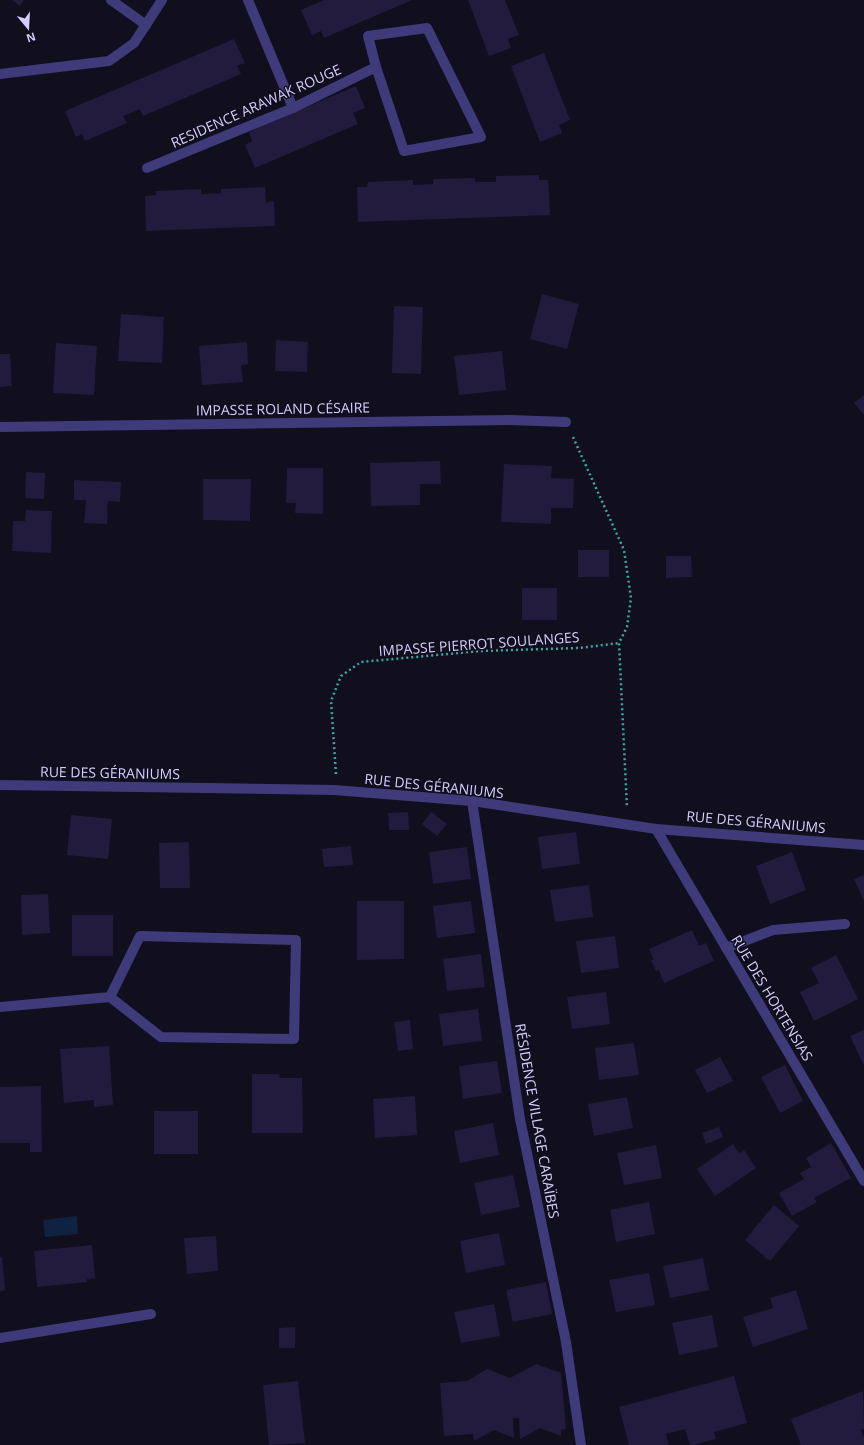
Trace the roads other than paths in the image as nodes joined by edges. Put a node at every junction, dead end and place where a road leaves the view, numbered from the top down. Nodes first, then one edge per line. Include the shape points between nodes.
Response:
1 (111, 0) edge
2 (162, 0) edge
3 (248, 0) edge
4 (146, 25) junction
5 (376, 68) junction
6 (0, 74) edge
7 (293, 108) junction
8 (147, 168) dead end
9 (566, 422) road end
10 (0, 427) edge
11 (0, 785) edge
12 (472, 801) junction
13 (656, 829) junction
14 (864, 845) edge
15 (845, 924) dead end
16 (726, 948) junction
17 (110, 997) junction
18 (0, 1007) edge
19 (864, 1181) edge
20 (151, 1314) dead end
21 (0, 1338) edge
22 (581, 1445) edge

1 - 4 street
2 - 4 street
3 - 7 street
4 - 6 street via 134,43 109,61
5 - 5 street via 368,36 427,28 481,137 404,151
5 - 7 street, RESIDENCE ARAWAK ROUGE
7 - 8 street, RESIDENCE ARAWAK ROUGE
9 - 10 street, IMPASSE ROLAND CÉSAIRE via 510,420
11 - 12 street, RUE DES GÉRANIUMS via 334,790
12 - 13 street, RUE DES GÉRANIUMS
12 - 22 street, RÉSIDENCE VILLAGE CARAÏBES via 520,1119 566,1342
13 - 14 street, RUE DES GÉRANIUMS
13 - 16 street, RUE DES HORTENSIAS
15 - 16 street via 773,930
16 - 19 street, RUE DES HORTENSIAS
17 - 17 street via 161,1037 294,1039 296,940 140,936
17 - 18 street
20 - 21 street

